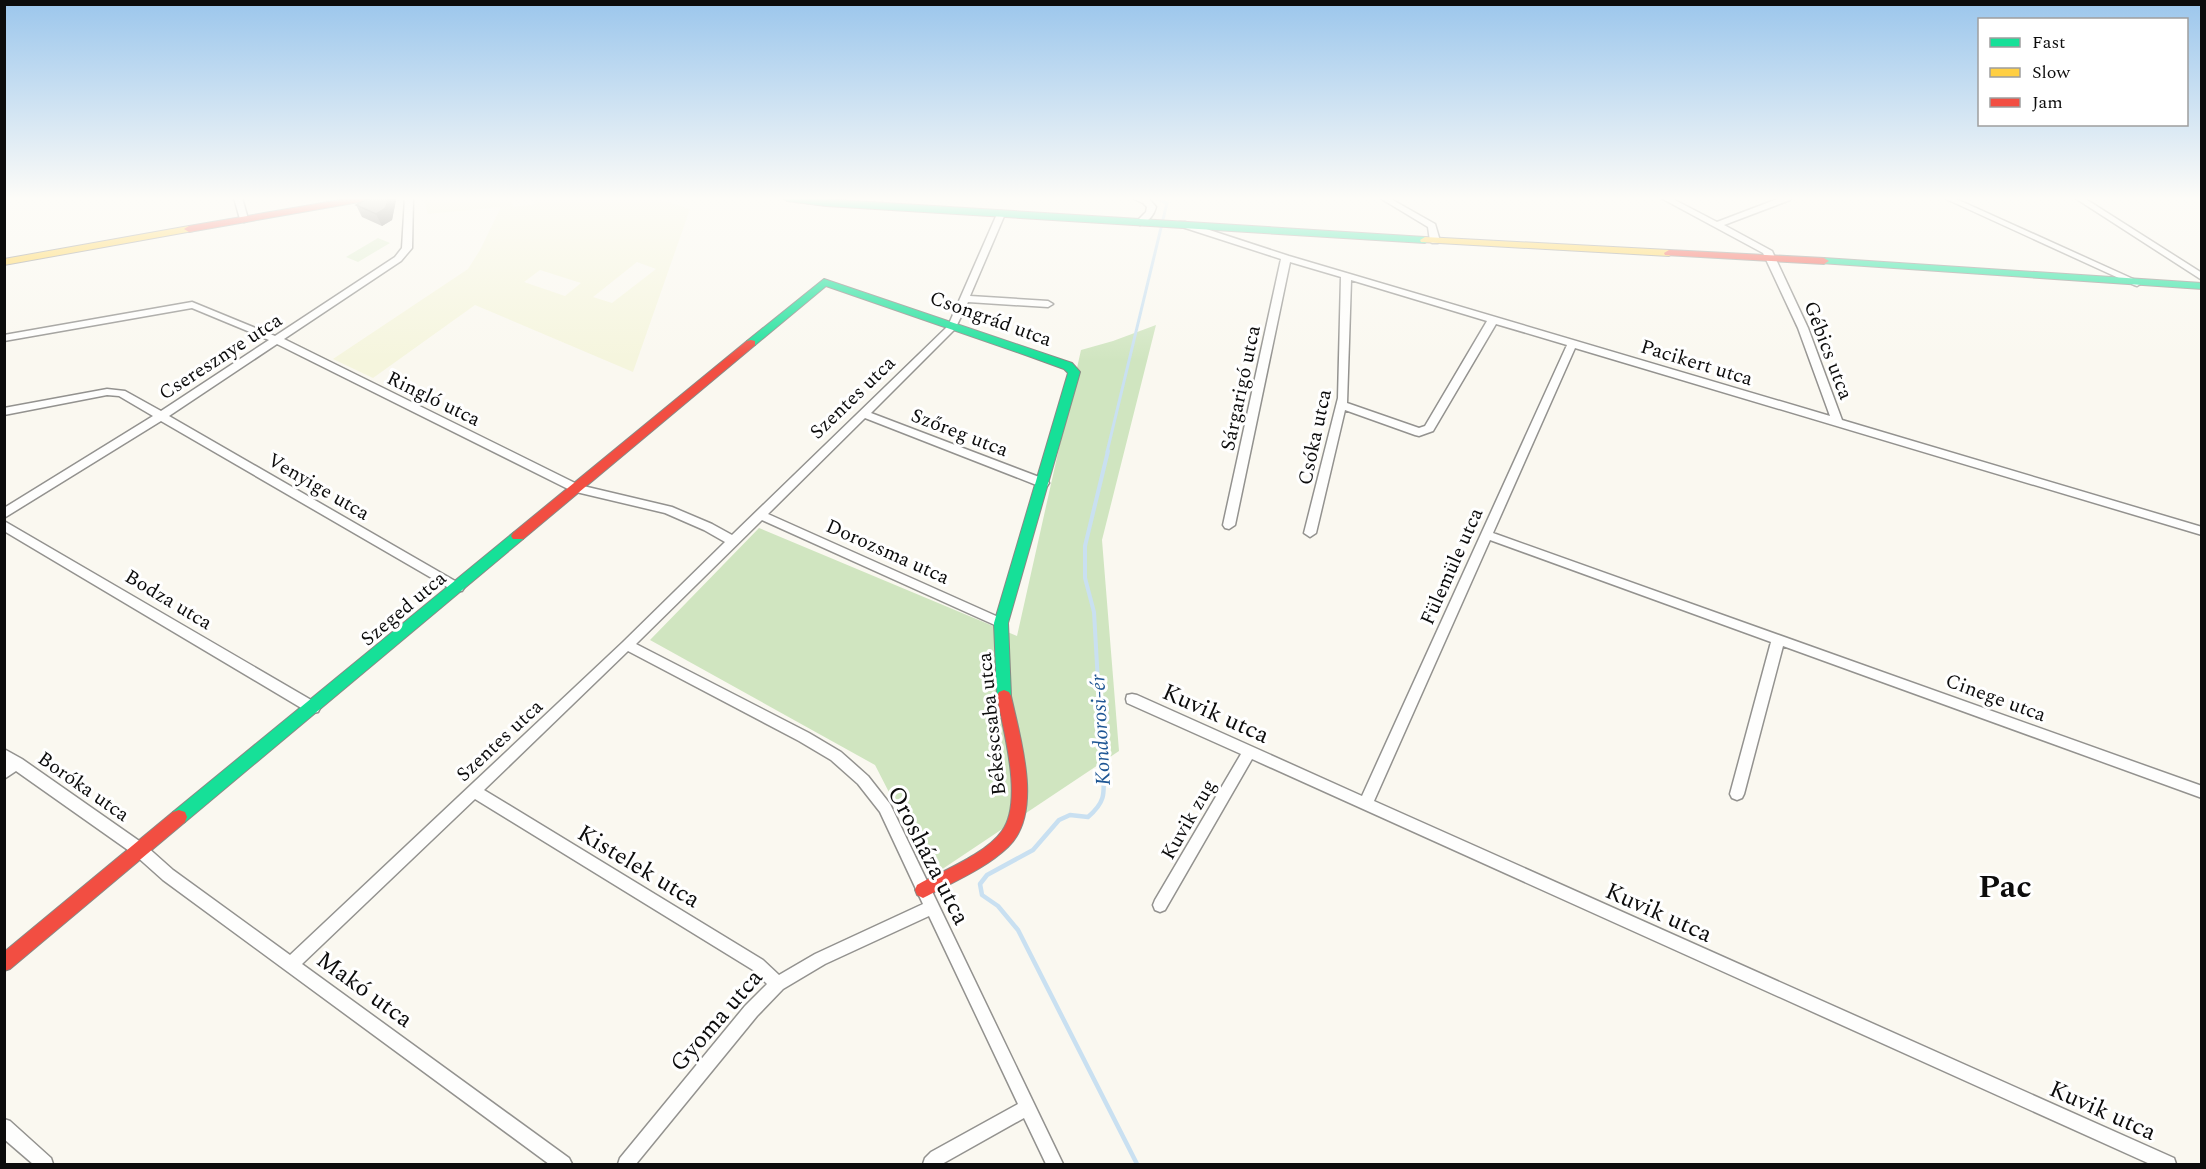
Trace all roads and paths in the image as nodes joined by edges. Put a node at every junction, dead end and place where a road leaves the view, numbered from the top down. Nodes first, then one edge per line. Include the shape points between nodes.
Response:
1 (57, 253) edge
2 (403, 253) edge
3 (985, 253) edge
4 (1273, 253) edge
5 (1664, 253) edge
6 (1768, 253) edge
7 (2069, 253) edge
8 (2164, 253) edge
9 (1286, 258) junction
10 (1771, 258) junction
11 (4, 262) edge
12 (1346, 276) junction
13 (2202, 277) edge
14 (824, 282) joint
15 (2137, 283) junction
16 (2202, 286) edge
17 (966, 299) junction
18 (1048, 304) dead end
19 (1493, 320) junction
20 (949, 329) junction
21 (4, 338) edge
22 (277, 340) junction
23 (1572, 344) junction
24 (1074, 372) joint
25 (1341, 405) junction
26 (4, 412) edge
27 (864, 414) junction
28 (161, 416) junction
29 (1837, 422) junction
30 (1043, 483) junction
31 (576, 488) junction
32 (4, 514) edge
33 (759, 514) junction
34 (4, 525) edge
35 (1228, 525) dead end
36 (2202, 531) edge
37 (1310, 533) dead end
38 (1487, 535) junction
39 (733, 541) junction
40 (458, 588) junction
41 (1001, 622) junction
42 (1778, 640) junction
43 (627, 645) junction
44 (1132, 699) dead end
45 (313, 708) junction
46 (1249, 752) junction
47 (4, 754) edge
48 (17, 763) junction
49 (4, 772) edge
50 (474, 791) junction
51 (2202, 792) edge
52 (1737, 794) dead end
53 (1365, 805) junction
54 (140, 850) junction
55 (923, 890) junction
56 (1160, 905) dead end
57 (932, 907) junction
58 (4, 963) edge
59 (291, 964) junction
60 (778, 984) junction
61 (1028, 1107) junction
62 (4, 1128) edge
63 (45, 1164) edge
64 (563, 1164) edge
65 (626, 1164) edge
66 (931, 1164) edge
67 (1055, 1164) edge
68 (2168, 1164) edge

1 - 11 street
2 - 22 street, Cseresznye utca
3 - 17 street, Szentes utca
4 - 9 street, Pacikert utca
5 - 10 street
6 - 10 street
7 - 15 street
8 - 13 street
9 - 12 street, Pacikert utca
9 - 35 street, Sárgarigó utca
10 - 15 street
10 - 29 street, Gébics utca via 1803,327
12 - 19 street, Pacikert utca
12 - 25 street, Csóka utca
14 - 20 street, Csongrád utca via 926,315
14 - 31 street, Szeged utca
15 - 16 street
17 - 18 street
17 - 20 street, Szentes utca
19 - 23 street, Pacikert utca
19 - 25 street via 1430,428 1419,432
20 - 24 street, Csongrád utca via 1068,366
20 - 27 street, Szentes utca
21 - 22 street, Ringló utca via 192,305
22 - 28 street, Cseresznye utca
22 - 31 street, Ringló utca
23 - 29 street, Pacikert utca
23 - 38 street, Fülemüle utca
24 - 30 street, Békéscsaba utca
25 - 37 street, Csóka utca
26 - 28 street, Venyige utca via 106,392 121,393
27 - 30 street, Szőreg utca
27 - 33 street, Szentes utca
28 - 32 street, Cseresznye utca
28 - 40 street, Venyige utca
29 - 36 street, Pacikert utca
30 - 41 street, Békéscsaba utca
31 - 39 street via 668,510
31 - 40 street, Szeged utca
33 - 39 street, Szentes utca
33 - 41 street, Dorozsma utca
34 - 45 street, Bodza utca
38 - 42 street, Cinege utca
38 - 53 street, Fülemüle utca
39 - 43 street, Szentes utca
40 - 45 street, Szeged utca
41 - 55 street, Békéscsaba utca via 1004,696 1020,784 1016,822 995,848
42 - 51 street, Cinege utca
42 - 52 street
43 - 50 street, Szentes utca
43 - 55 street, Orosháza utca via 836,756 863,780 885,808
44 - 46 street, Kuvik utca
45 - 54 street, Szeged utca
46 - 53 street, Kuvik utca
46 - 56 street, Kuvik zug
47 - 48 street, Boróka utca
48 - 49 street
48 - 54 street, Boróka utca
50 - 59 street, Szentes utca
50 - 60 street, Kistelek utca via 758,965
53 - 68 street, Kuvik utca
54 - 58 street, Szeged utca
54 - 59 street, Makó utca via 168,875
55 - 57 street, Orosháza utca
57 - 60 street, Gyoma utca via 820,958
57 - 61 street, Orosháza utca
59 - 64 street, Makó utca
60 - 65 street, Gyoma utca via 751,1011
61 - 66 street
61 - 67 street, Orosháza utca
62 - 63 street

